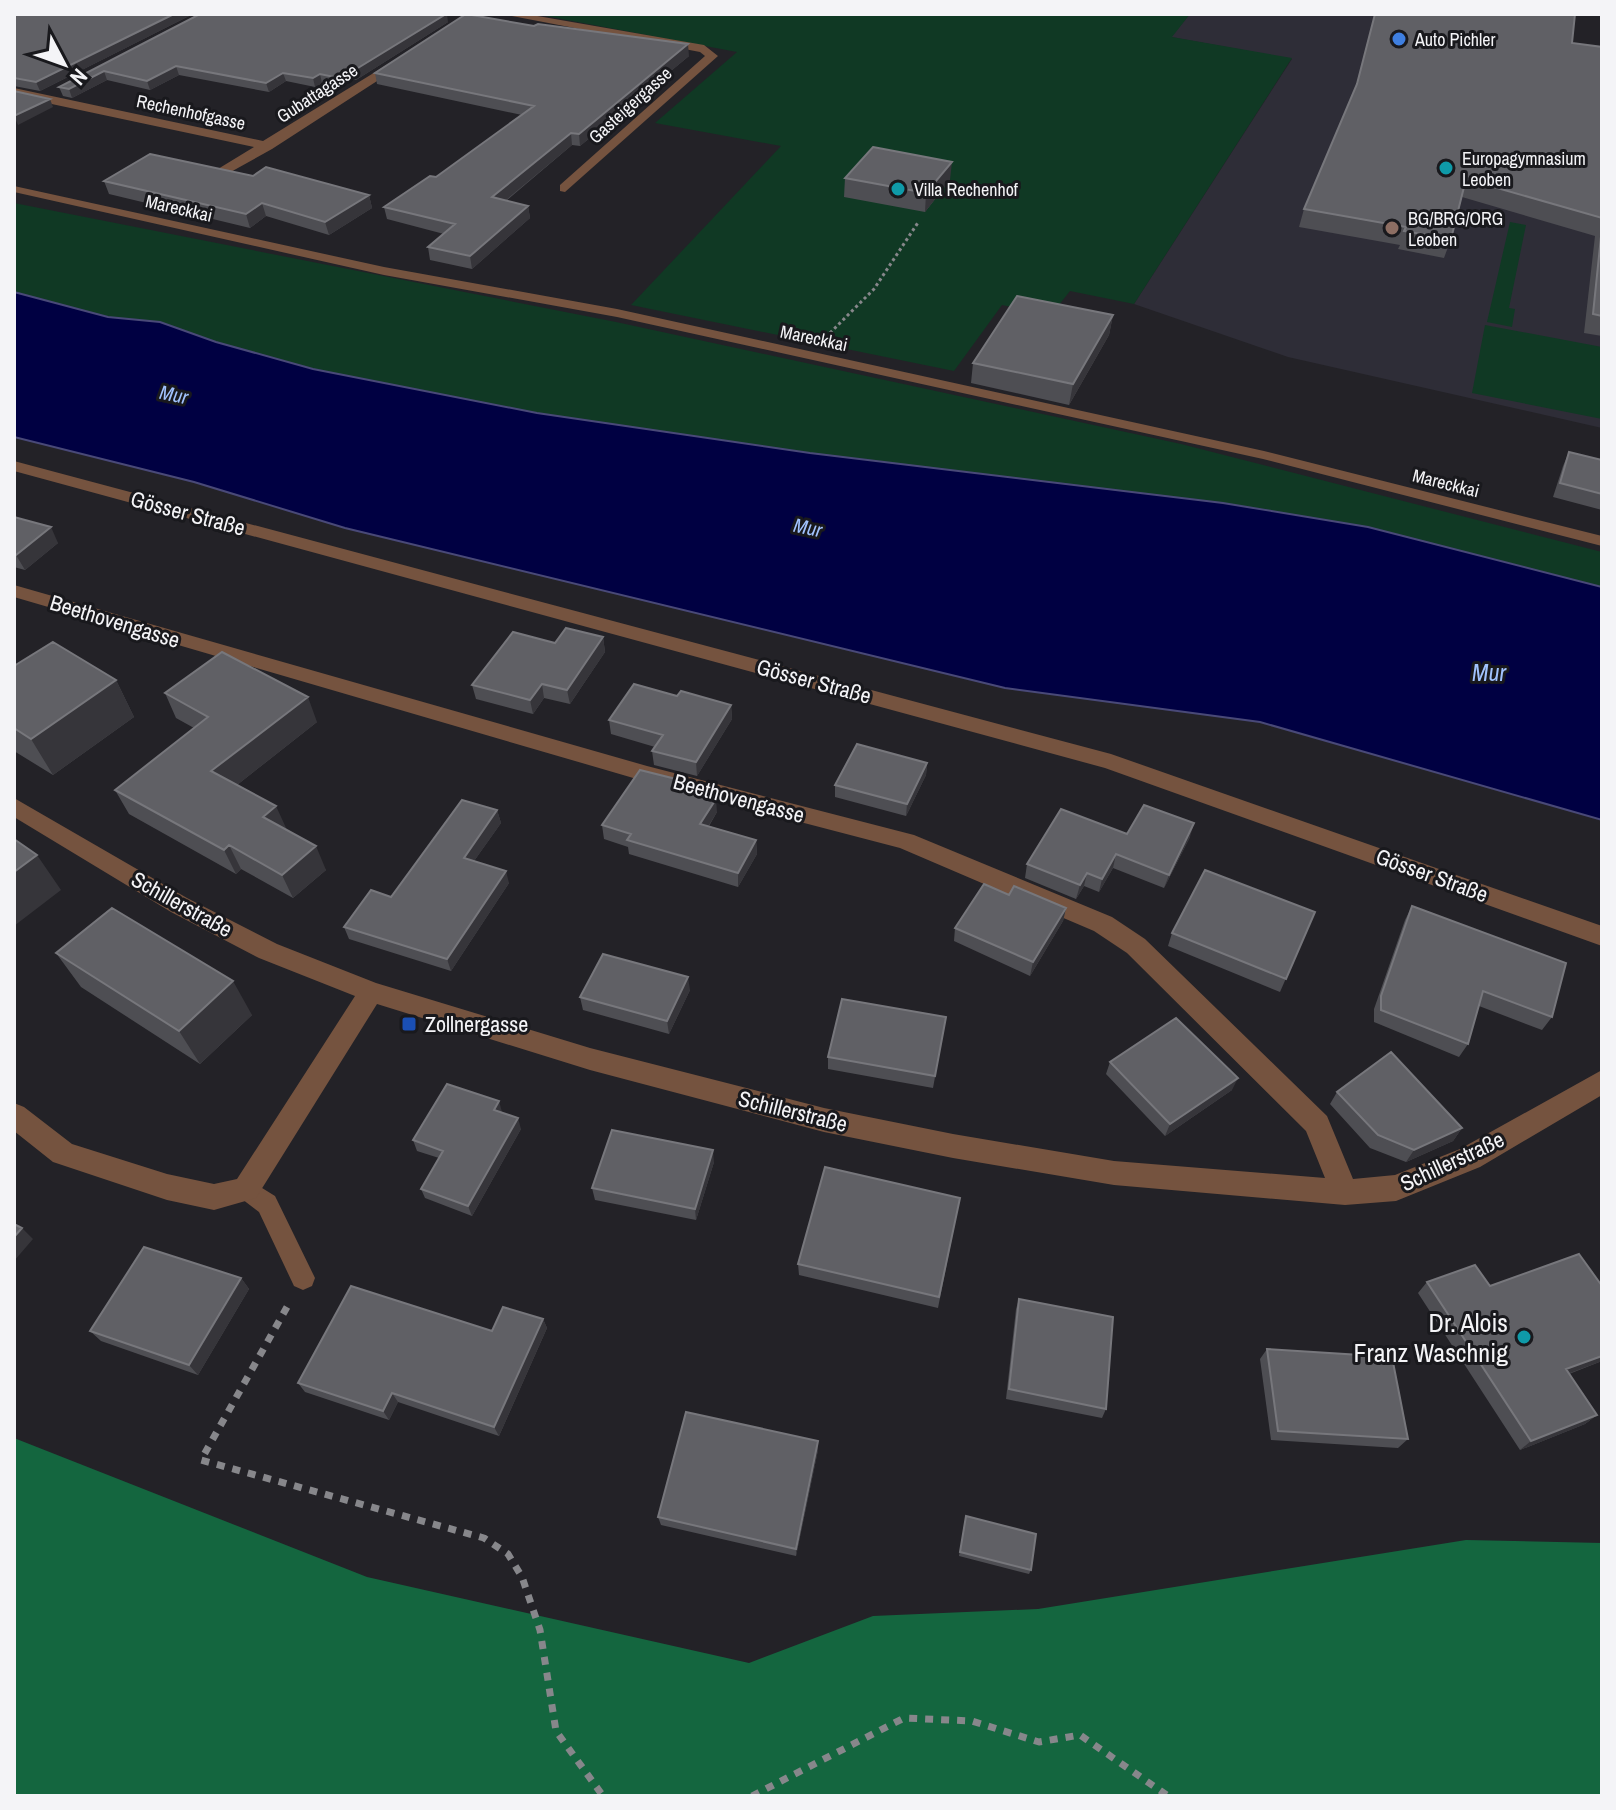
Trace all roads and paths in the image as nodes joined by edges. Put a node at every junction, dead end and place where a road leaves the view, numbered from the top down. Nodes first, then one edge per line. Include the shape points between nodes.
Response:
1 (507, 14) edge
2 (410, 55) edge
3 (61, 88) edge
4 (14, 92) edge
5 (42, 98) junction
6 (267, 146) junction
7 (218, 175) edge
8 (565, 188) dead end
9 (14, 189) edge
10 (919, 221) edge
11 (827, 335) dead end
12 (14, 466) edge
13 (1602, 541) edge
14 (19, 598) edge
15 (14, 806) edge
16 (1602, 936) edge
17 (371, 992) junction
18 (1602, 1081) edge
19 (14, 1115) edge
20 (246, 1189) junction
21 (1345, 1192) junction
22 (303, 1278) joint
23 (603, 1796) edge
24 (752, 1796) edge
25 (1168, 1796) edge

1 - 8 street, Gasteigergasse via 704,49 712,56
2 - 6 street, Gubattagasse
3 - 5 street
4 - 5 street, Rechenhofgasse
5 - 6 street, Rechenhofgasse
6 - 7 street, Gubattagasse
9 - 13 lane, Mareckkai via 384,271 617,313 1233,448
10 - 11 path via 874,289
12 - 16 street, Gösser Straße via 1111,762
14 - 21 street, Beethovengasse via 906,841 1103,924 1136,946 1317,1124
15 - 17 street, Schillerstraße via 179,905 268,951
17 - 20 street
17 - 21 street, Schillerstraße via 590,1059 824,1120 1114,1173
18 - 21 street, Schillerstraße via 1470,1158 1396,1188
19 - 20 street via 63,1153 167,1187 214,1197
20 - 22 lane via 267,1204
22 - 23 path via 201,1460 484,1538 508,1554 540,1630 556,1731
24 - 25 path via 904,1718 972,1721 1039,1742 1080,1735

